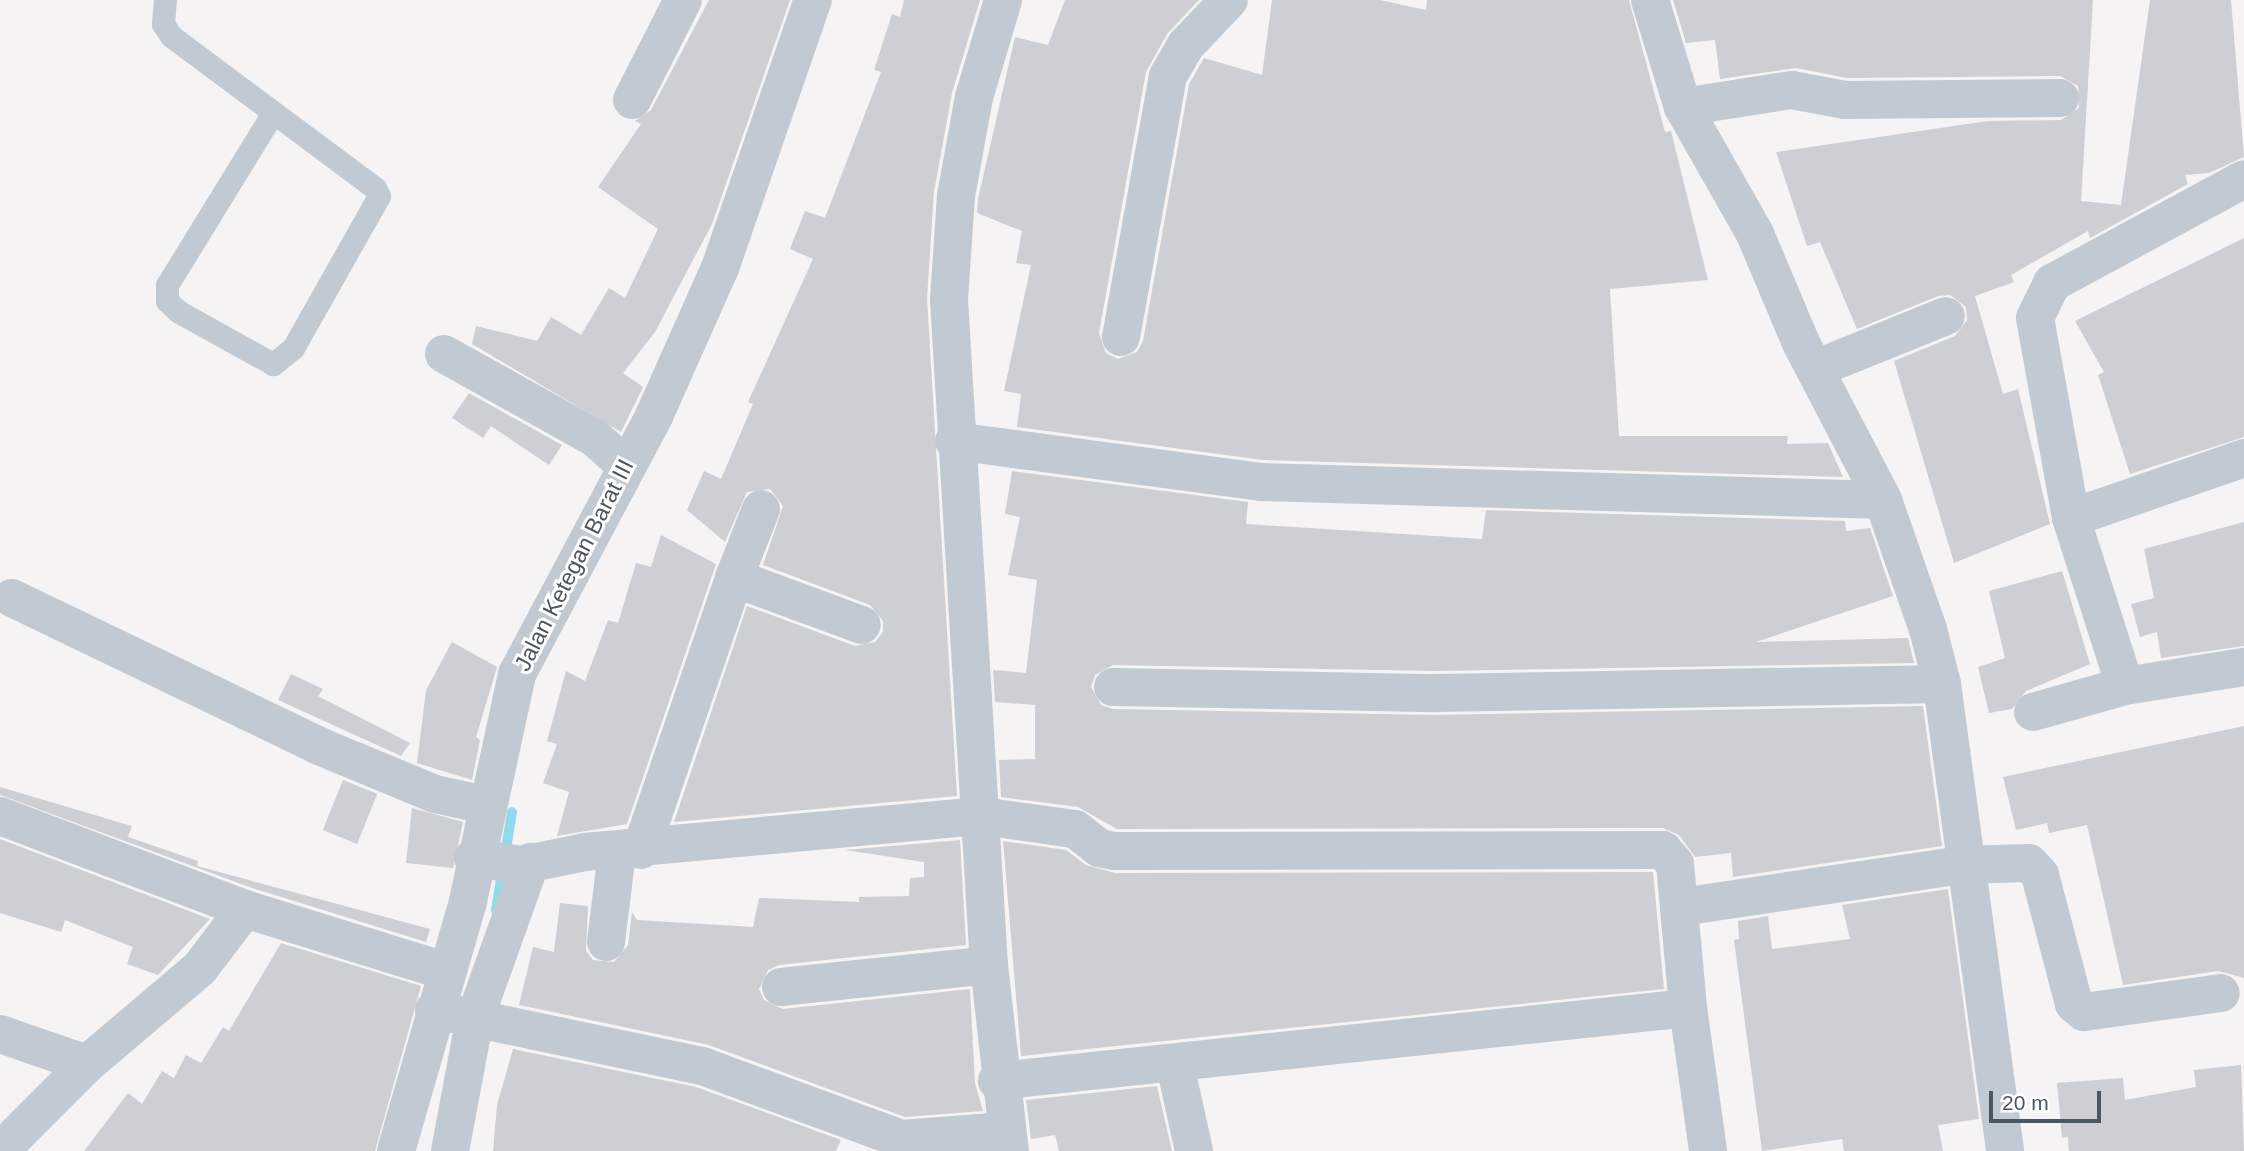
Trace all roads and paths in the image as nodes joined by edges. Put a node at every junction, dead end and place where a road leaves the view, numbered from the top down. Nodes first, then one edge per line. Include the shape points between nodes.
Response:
1 (165, 0) edge
2 (683, 0) edge
3 (813, 0) edge
4 (1003, 0) edge
5 (1229, 0) edge
6 (1650, 0) edge
7 (2060, 98) dead end
8 (632, 100) dead end
9 (1683, 107) junction
10 (272, 114) junction
11 (2244, 179) edge
12 (1946, 316) dead end
13 (1121, 337) dead end
14 (444, 354) dead end
15 (1815, 369) junction
16 (954, 441) junction
17 (2244, 458) edge
18 (624, 464) junction
19 (1883, 500) junction
20 (761, 509) dead end
21 (2071, 518) junction
22 (734, 578) junction
23 (12, 598) dead end
24 (862, 625) dead end
25 (2244, 667) edge
26 (1942, 684) junction
27 (2125, 686) junction
28 (1112, 687) dead end
29 (2033, 712) dead end
30 (486, 805) junction
31 (0, 816) edge
32 (981, 816) junction
33 (629, 851) junction
34 (505, 861) junction
35 (1962, 865) junction
36 (1681, 907) junction
37 (245, 909) junction
38 (606, 942) dead end
39 (989, 965) junction
40 (445, 971) junction
41 (781, 987) dead end
42 (2221, 993) dead end
43 (1688, 1008) junction
44 (455, 1013) junction
45 (0, 1034) edge
46 (87, 1064) junction
47 (1175, 1065) junction
48 (997, 1081) junction
49 (1008, 1141) edge
50 (0, 1151) edge
51 (396, 1151) edge
52 (450, 1151) edge
53 (1194, 1151) edge
54 (1707, 1151) edge
55 (2005, 1151) edge

1 - 10 lane via 163,24 170,36
2 - 8 street
3 - 18 street, Jalan Ketegan Barat III via 719,268 654,416
4 - 16 street via 985,44 956,196 949,300
5 - 13 street via 1186,45 1168,76
6 - 9 street
7 - 9 street via 1845,100 1792,90
9 - 15 street via 1755,234
10 - 10 lane via 379,196 293,348 273,364 167,301 167,285
11 - 21 street via 2042,293 2035,318
12 - 15 street
14 - 18 street via 596,438
15 - 19 street
16 - 19 street via 1261,482
16 - 32 street
17 - 21 street
18 - 30 street, Jalan Ketegan Barat III via 517,674
19 - 26 street
20 - 22 street
21 - 27 street
22 - 24 street
22 - 33 street
23 - 30 street via 319,746 435,794
25 - 27 street
26 - 28 street via 1436,693
26 - 35 street
27 - 29 street
30 - 34 street, Jalan Ketegan Barat III
31 - 37 street
32 - 33 street
32 - 36 street via 1074,829 1098,848 1115,851 1663,850 1675,864
32 - 39 street
33 - 34 street
33 - 38 street
34 - 40 street, Jalan Ketegan Barat III via 468,901
34 - 44 street
35 - 36 street
35 - 42 street via 2029,863 2040,874 2074,1004 2084,1012
35 - 55 street
36 - 43 street
37 - 40 street
37 - 46 street via 200,968
39 - 41 street
39 - 48 street
40 - 44 street, Jalan Ketegan Barat III
43 - 47 street
43 - 54 street
44 - 49 street via 702,1066 902,1139
44 - 51 street, Jalan Ketegan Barat III
44 - 52 street
45 - 46 street
46 - 50 street
47 - 48 street
47 - 53 street
48 - 49 street

